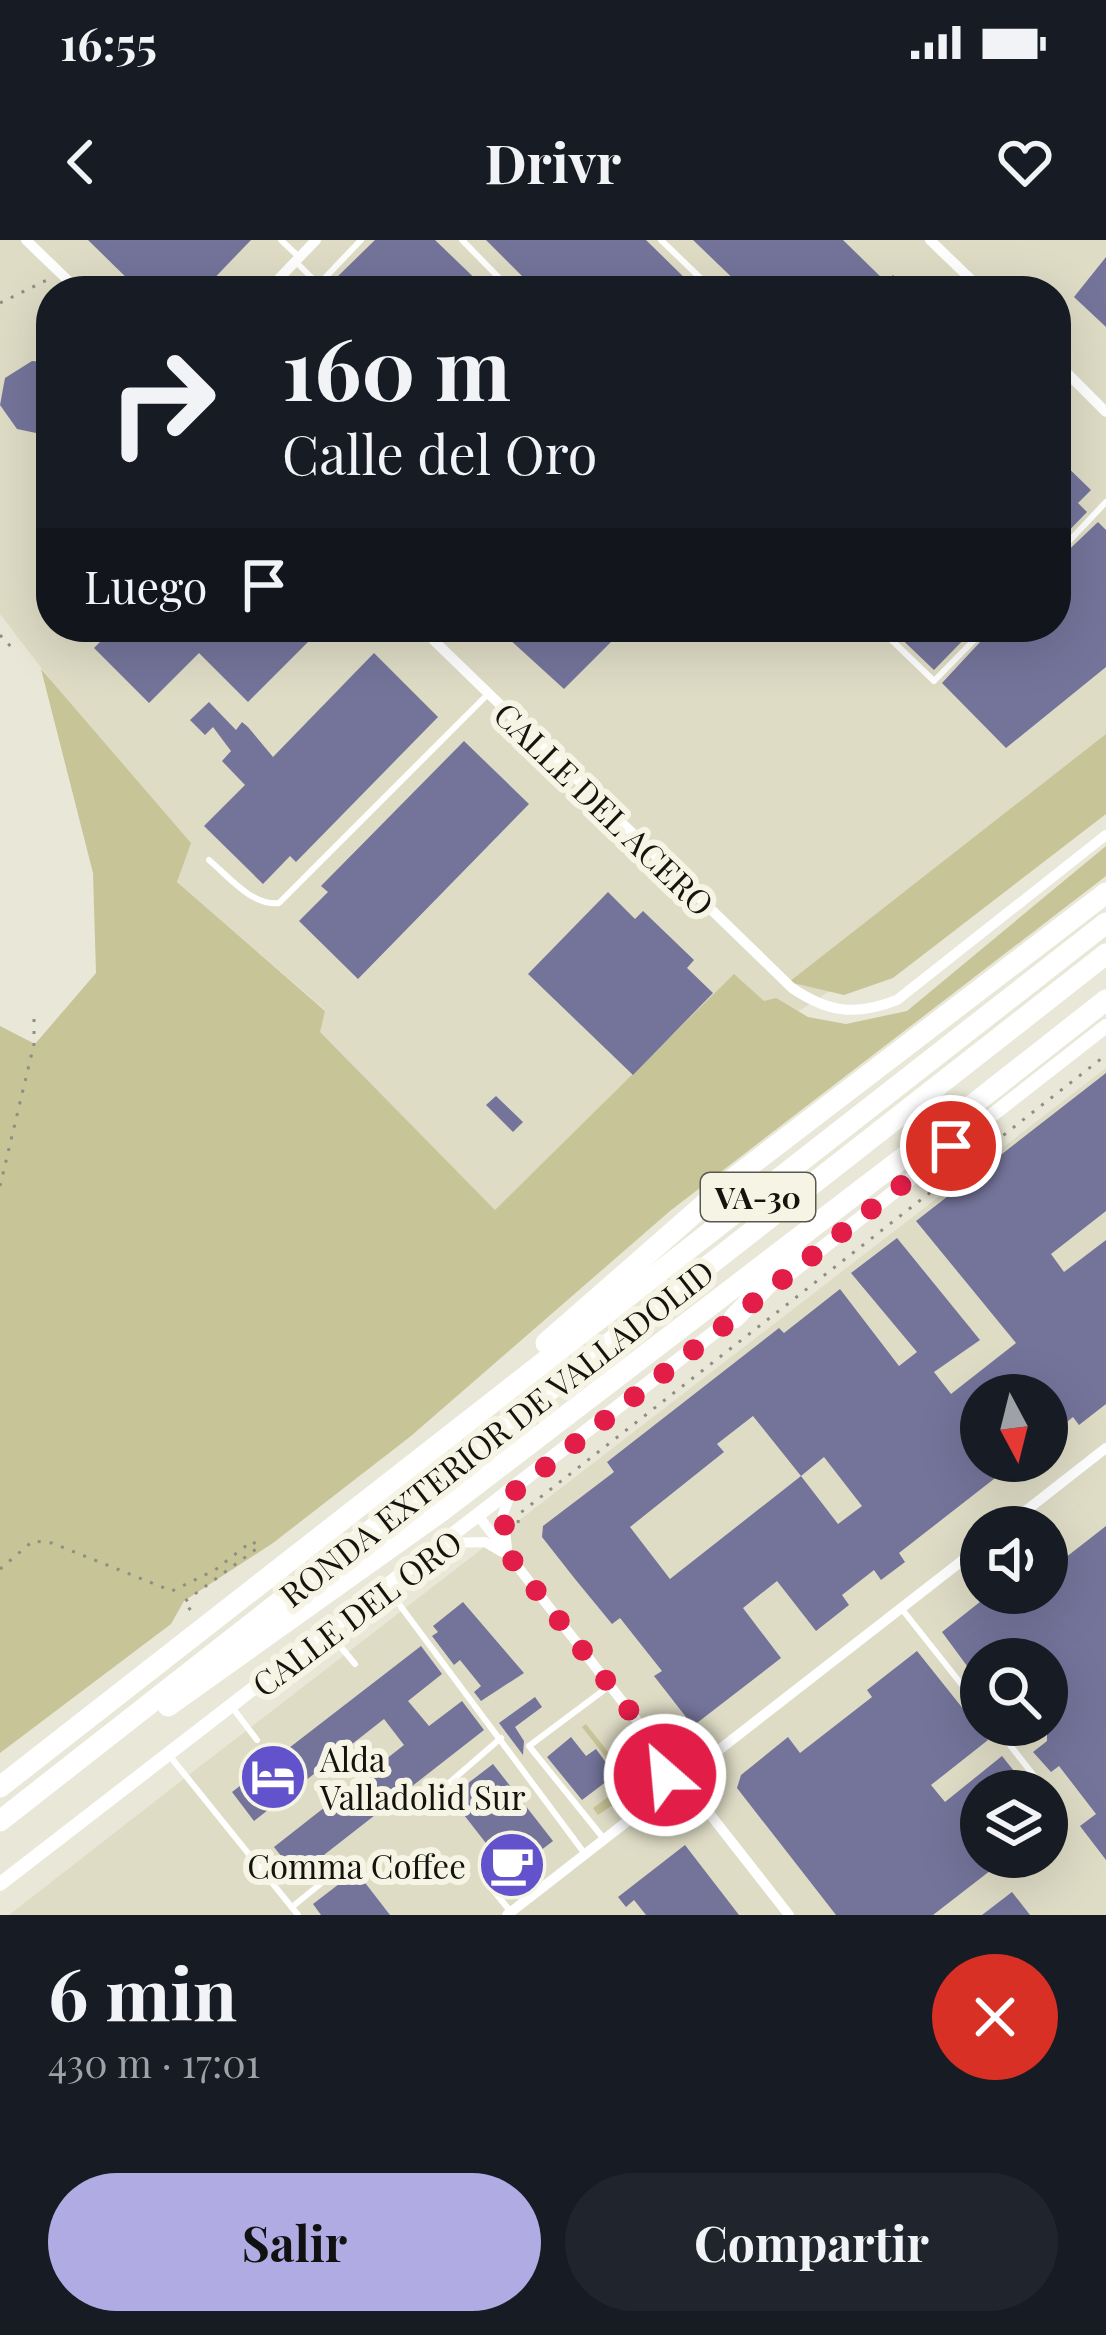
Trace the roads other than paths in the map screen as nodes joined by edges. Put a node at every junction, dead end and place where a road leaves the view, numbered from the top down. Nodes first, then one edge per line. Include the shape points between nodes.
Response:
1 (26, 240) edge
2 (281, 240) edge
3 (316, 240) edge
4 (361, 240) edge
5 (462, 240) edge
6 (661, 240) edge
7 (930, 240) edge
8 (297, 260) junction
9 (62, 276) edge
10 (282, 276) edge
11 (311, 276) edge
12 (332, 276) edge
13 (497, 276) edge
14 (698, 276) edge
15 (967, 276) edge
16 (1071, 375) edge
17 (1104, 404) edge
18 (1106, 502) edge
19 (1071, 539) edge
20 (435, 642) edge
21 (894, 642) edge
22 (972, 642) edge
23 (488, 694) junction
24 (1106, 836) edge
25 (209, 860) dead end
26 (1106, 892) edge
27 (1106, 923) edge
28 (1106, 954) edge
29 (1106, 1000) edge
30 (1106, 1026) edge
31 (929, 1138) junction
32 (734, 1318) junction
33 (1106, 1448) edge
34 (406, 1466) junction
35 (510, 1495) junction
36 (1032, 1506) edge
37 (480, 1518) junction
38 (447, 1543) junction
39 (510, 1557) junction
40 (960, 1562) edge
41 (387, 1588) junction
42 (901, 1608) junction
43 (328, 1633) junction
44 (355, 1664) dead end
45 (960, 1682) edge
46 (610, 1685) junction
47 (232, 1707) junction
48 (501, 1738) junction
49 (256, 1740) dead end
50 (656, 1745) junction
51 (1011, 1746) edge
52 (89, 1750) junction
53 (715, 1753) junction
54 (169, 1755) junction
55 (686, 1763) junction
56 (1030, 1770) edge
57 (665, 1778) junction
58 (698, 1780) junction
59 (449, 1783) dead end
60 (0, 1787) edge
61 (681, 1794) junction
62 (647, 1806) junction
63 (709, 1814) junction
64 (0, 1821) edge
65 (604, 1839) junction
66 (585, 1854) junction
67 (340, 1868) dead end
68 (0, 1884) edge
69 (493, 1890) dead end
70 (292, 1907) junction
71 (509, 1914) edge
72 (298, 1915) edge
73 (789, 1915) edge

1 - 9 street
2 - 8 lane
3 - 8 street
4 - 12 lane
5 - 13 lane
6 - 14 lane
7 - 15 street
8 - 10 street
8 - 11 lane
16 - 17 street
18 - 19 lane
20 - 23 street, CALLE DEL ACERO
21 - 22 lane via 934,681
23 - 24 street, CALLE DEL ACERO via 822,1009 848,1012 897,1000
23 - 25 lane via 279,903 250,895
26 - 34 highway via 739,1174
27 - 34 highway, RONDA EXTERIOR DE VALLADOLID / VA-30
28 - 52 highway, RONDA EXTERIOR DE VALLADOLID / VA-30
29 - 31 highway
30 - 32 street, CALLE DEL ORO
31 - 32 highway
31 - 52 highway via 443,1510 148,1720
32 - 35 street, CALLE DEL ORO
33 - 36 street
34 - 60 highway, RONDA EXTERIOR DE VALLADOLID / VA-30
35 - 37 street, CALLE DEL ORO
35 - 39 street via 503,1514
37 - 38 street, CALLE DEL ORO
37 - 39 street
38 - 39 street via 485,1542
38 - 41 street, CALLE DEL ORO
39 - 46 street
40 - 42 street
41 - 43 street, CALLE DEL ORO
41 - 48 lane
42 - 45 lane
42 - 53 street
43 - 44 lane
43 - 47 street, CALLE DEL ORO
46 - 50 street
46 - 65 lane via 529,1746
47 - 49 lane
47 - 54 street, CALLE DEL ORO
48 - 59 lane
48 - 66 lane
50 - 55 street
50 - 57 street
51 - 56 lane
52 - 64 highway, RONDA EXTERIOR DE VALLADOLID / VA-30
53 - 55 street
53 - 58 street
54 - 68 street, CALLE DEL ORO
54 - 70 lane
55 - 57 street
55 - 58 street
57 - 61 street
57 - 62 street
58 - 61 street
58 - 63 street
61 - 62 street
61 - 63 street
62 - 65 street
63 - 73 street
65 - 66 street
66 - 71 street
67 - 70 lane
69 - 71 lane
70 - 72 lane

